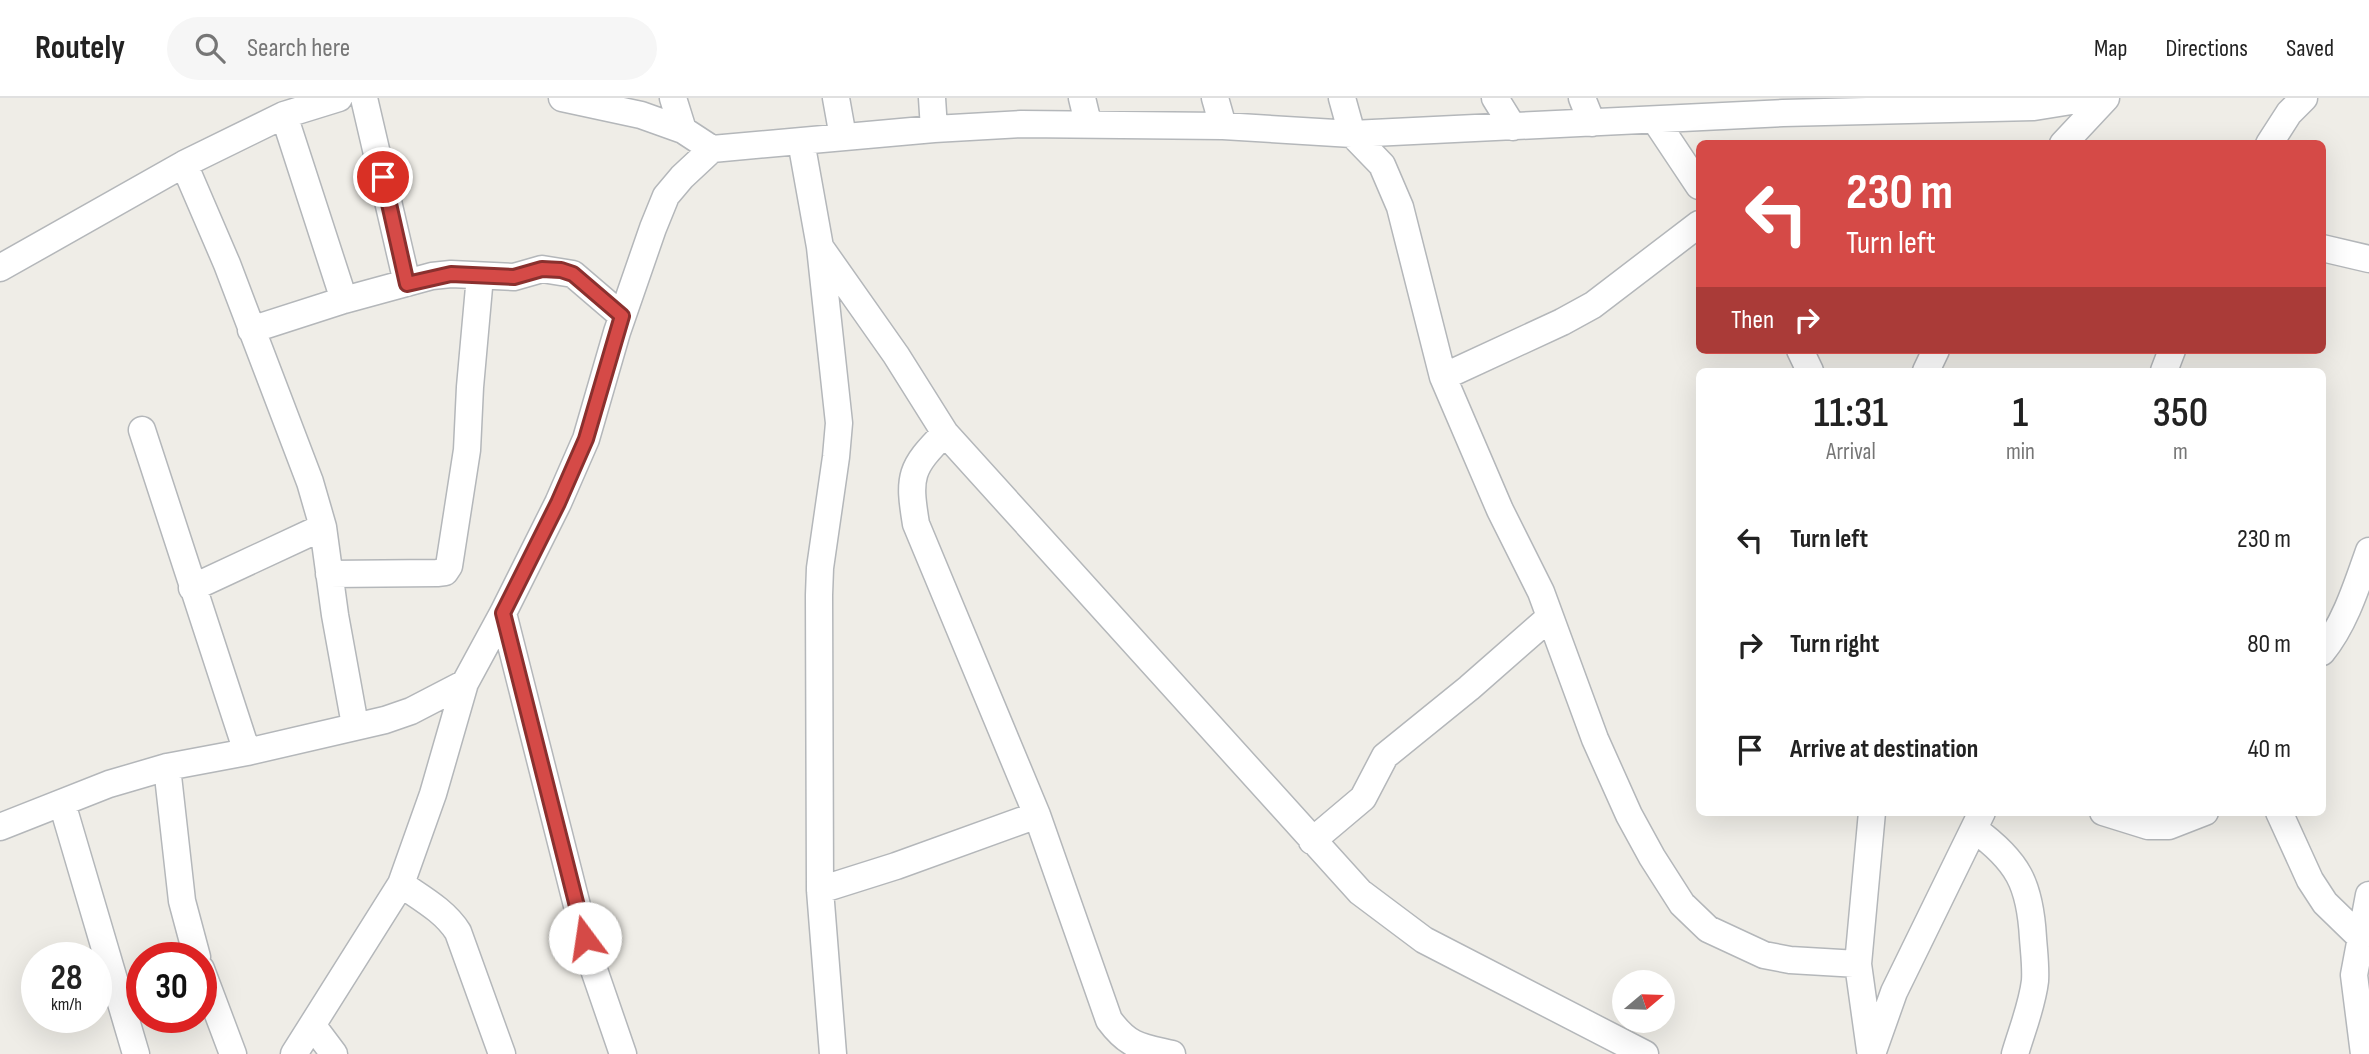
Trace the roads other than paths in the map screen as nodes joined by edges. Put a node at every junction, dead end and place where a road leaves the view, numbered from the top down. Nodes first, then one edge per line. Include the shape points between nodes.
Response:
1 (339, 98) edge
2 (364, 98) edge
3 (562, 98) edge
4 (673, 98) edge
5 (836, 98) edge
6 (932, 98) edge
7 (1082, 98) edge
8 (1215, 98) edge
9 (1342, 98) edge
10 (1495, 98) edge
11 (1582, 98) edge
12 (2106, 98) edge
13 (2304, 98) edge
14 (2082, 99) edge
15 (1990, 103) edge
16 (1781, 105) edge
17 (1668, 112) edge
18 (284, 115) junction
19 (1088, 123) junction
20 (1592, 123) junction
21 (1223, 126) junction
22 (1513, 127) junction
23 (934, 129) junction
24 (683, 130) junction
25 (1352, 134) junction
26 (842, 137) junction
27 (2067, 140) edge
28 (2272, 140) edge
29 (801, 141) junction
30 (712, 149) junction
31 (184, 164) junction
32 (1696, 179) edge
33 (1696, 225) edge
34 (820, 247) junction
35 (2326, 249) edge
36 (2369, 259) edge
37 (0, 268) edge
38 (480, 276) junction
39 (407, 284) junction
40 (344, 300) junction
41 (622, 316) junction
42 (251, 330) junction
43 (1443, 377) junction
44 (142, 430) dead end
45 (945, 433) junction
46 (323, 527) junction
47 (2369, 551) edge
48 (329, 574) junction
49 (192, 588) junction
50 (503, 613) junction
51 (1550, 617) junction
52 (2326, 647) edge
53 (465, 683) junction
54 (355, 725) junction
55 (247, 752) junction
56 (167, 767) junction
57 (62, 803) junction
58 (1037, 816) junction
59 (1872, 816) edge
60 (2115, 816) edge
61 (2195, 816) edge
62 (2281, 816) edge
63 (1978, 821) edge
64 (0, 827) edge
65 (1312, 841) junction
66 (401, 884) junction
67 (820, 890) junction
68 (2369, 895) edge
69 (2360, 937) junction
70 (193, 942) edge
71 (1858, 964) junction
72 (217, 1012) edge
73 (313, 1026) junction
74 (135, 1054) edge
75 (233, 1054) edge
76 (294, 1054) edge
77 (334, 1054) edge
78 (502, 1054) edge
79 (623, 1054) edge
80 (833, 1054) edge
81 (1172, 1054) edge
82 (1645, 1054) edge
83 (1871, 1054) edge
84 (2015, 1054) edge
85 (2364, 1054) edge

1 - 18 street
2 - 39 street
3 - 24 street via 641,115
4 - 24 street
5 - 26 street
6 - 23 street
7 - 19 street
8 - 21 street
9 - 25 street
10 - 22 street
11 - 20 street
12 - 27 street
13 - 28 street
14 - 15 street via 2034,107
15 - 16 street
16 - 17 street
17 - 20 street
17 - 32 street
18 - 31 street
18 - 40 street
19 - 21 street
19 - 23 street
20 - 22 street
21 - 25 street
22 - 25 street
23 - 26 street
24 - 30 street
25 - 43 street via 1382,165 1396,198
26 - 29 street
29 - 30 street
29 - 34 street
30 - 41 street via 666,196
31 - 37 street
31 - 42 street
33 - 43 street via 1593,304
34 - 45 street
34 - 67 street via 839,422 820,568
35 - 36 street
38 - 39 street via 451,274
38 - 41 street via 514,277 542,269 561,270 573,274
38 - 48 street via 467,450 449,566 438,573
39 - 40 street
40 - 42 street
41 - 50 street via 586,439
42 - 46 street
43 - 51 street
44 - 49 street
45 - 58 street via 924,453 910,487 916,524
45 - 65 street
46 - 48 street
46 - 49 street
47 - 52 street
48 - 54 street
49 - 55 street
50 - 53 street
50 - 79 street via 591,961
51 - 65 street via 1385,757 1363,798
51 - 71 street via 1629,815 1682,904 1709,929 1764,955
53 - 54 street via 385,720
53 - 66 street
54 - 55 street
55 - 56 street
56 - 57 street
56 - 70 street via 182,901
57 - 64 street
57 - 74 street
58 - 67 street
58 - 81 street via 1109,1020 1122,1038
59 - 71 street
60 - 61 street via 2148,827 2169,826
62 - 69 street via 2325,903
63 - 83 street via 1894,992
63 - 84 street via 2021,877 2031,906 2035,982
65 - 82 street via 1360,892 1424,940
66 - 73 street
66 - 78 street via 452,922 458,932
67 - 80 street
68 - 69 street
69 - 85 street via 2354,975
71 - 83 street
72 - 75 street
73 - 76 street
73 - 77 street

